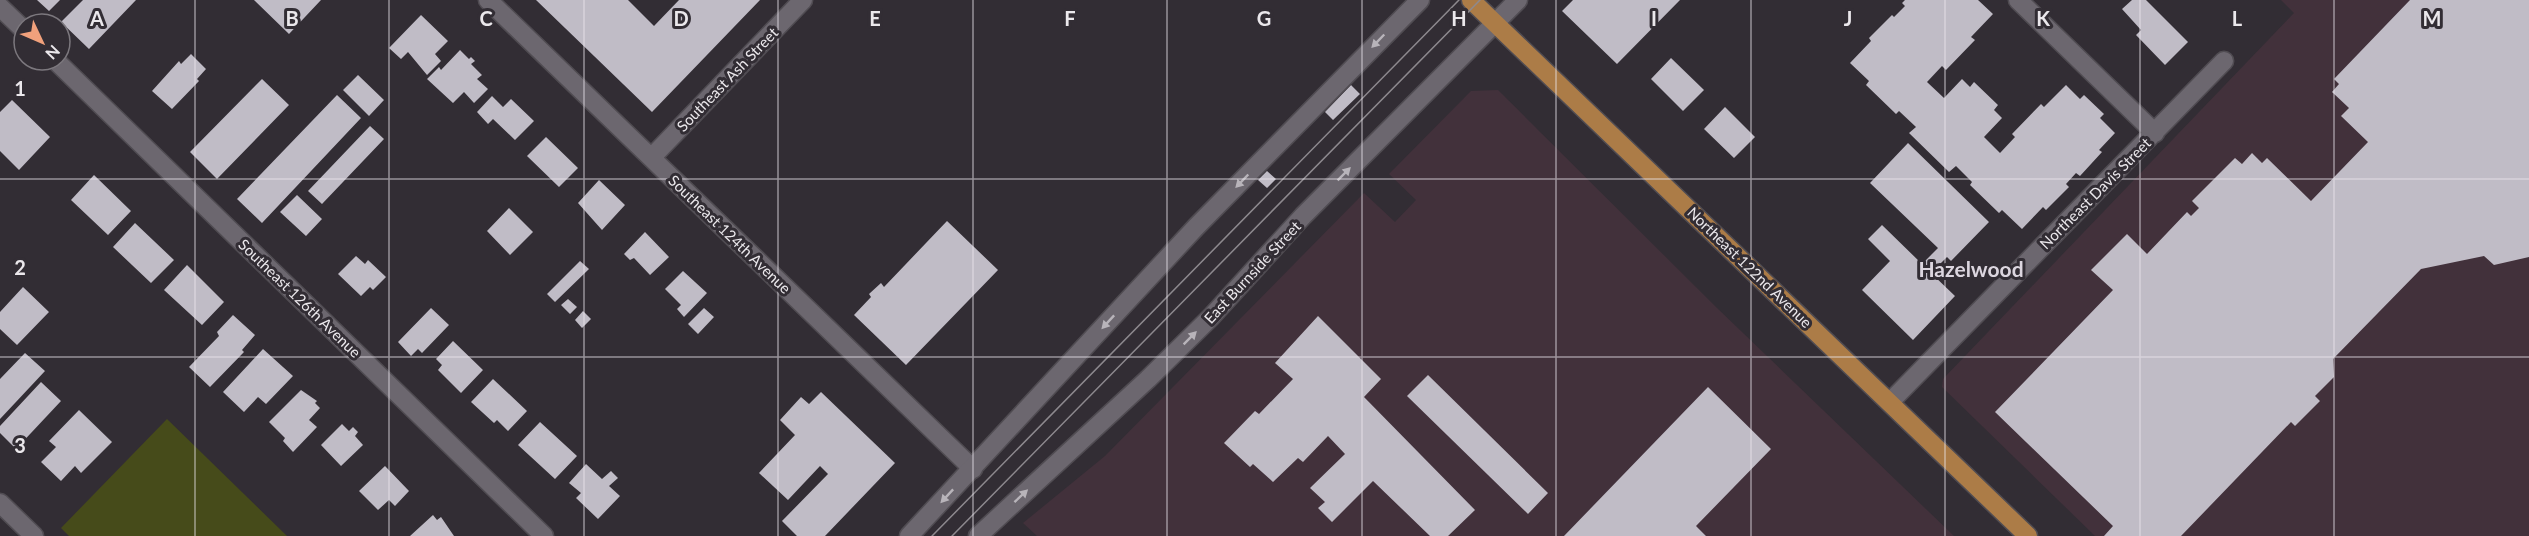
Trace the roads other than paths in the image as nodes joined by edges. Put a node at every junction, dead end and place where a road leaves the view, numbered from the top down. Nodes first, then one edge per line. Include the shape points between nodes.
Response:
1 (488, 0) edge
2 (803, 0) edge
3 (1420, 0) edge
4 (1471, 0) edge
5 (1518, 0) edge
6 (2018, 0) edge
7 (0, 7) edge
8 (12, 18) edge
9 (1495, 23) junction
10 (2224, 61) dead end
11 (67, 72) edge
12 (2155, 133) junction
13 (652, 157) junction
14 (1890, 402) junction
15 (973, 469) junction
16 (0, 503) edge
17 (34, 536) edge
18 (544, 536) edge
19 (909, 536) edge
20 (978, 536) edge
21 (2028, 536) edge

1 - 13 street, Southeast 124th Avenue
2 - 13 street, Southeast Ash Street
3 -> 15 street via 1196,227
4 - 9 main road, Northeast 122nd Avenue
5 - 9 street, East Burnside Street
6 - 12 street
7 - 8 street
9 - 14 main road, Northeast 122nd Avenue
20 -> 9 street, East Burnside Street via 1204,325 1303,216
10 - 12 street, Northeast Davis Street
11 - 18 street, Southeast 126th Avenue
12 - 14 street, Northeast Davis Street
13 - 15 street, Southeast 124th Avenue
14 - 21 main road, Northeast 122nd Avenue
15 -> 19 street
16 - 17 street

